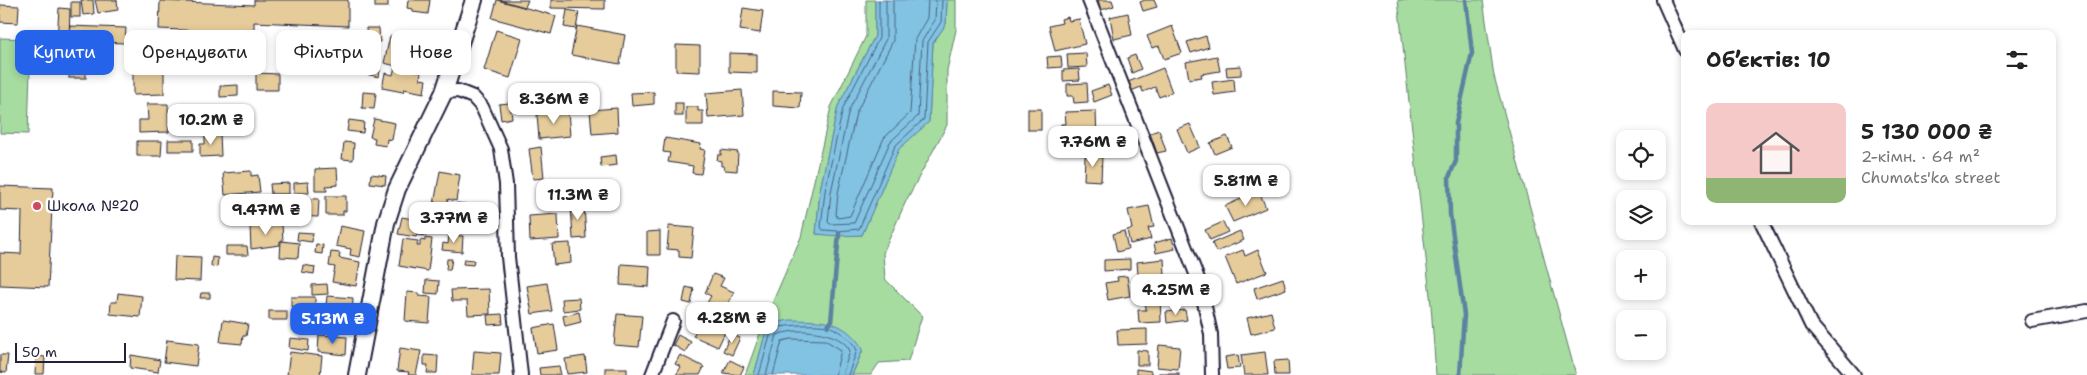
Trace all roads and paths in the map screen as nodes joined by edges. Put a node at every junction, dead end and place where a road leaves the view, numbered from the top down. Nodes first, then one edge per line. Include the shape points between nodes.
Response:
1 (474, 0) edge
2 (1089, 0) edge
3 (1663, 0) edge
4 (1681, 41) edge
5 (444, 92) junction
6 (1763, 225) edge
7 (2087, 311) edge
8 (672, 320) dead end
9 (2032, 321) dead end
10 (357, 375) edge
11 (522, 375) edge
12 (652, 375) edge
13 (1212, 375) edge
14 (1854, 375) edge

1 - 5 street
2 - 13 street via 1200,284 1211,334
3 - 4 street
5 - 10 street via 397,189 389,214
5 - 11 street via 458,91 473,96 482,107 501,150 506,184 508,257
6 - 14 street via 1811,325
7 - 9 street
8 - 12 street

